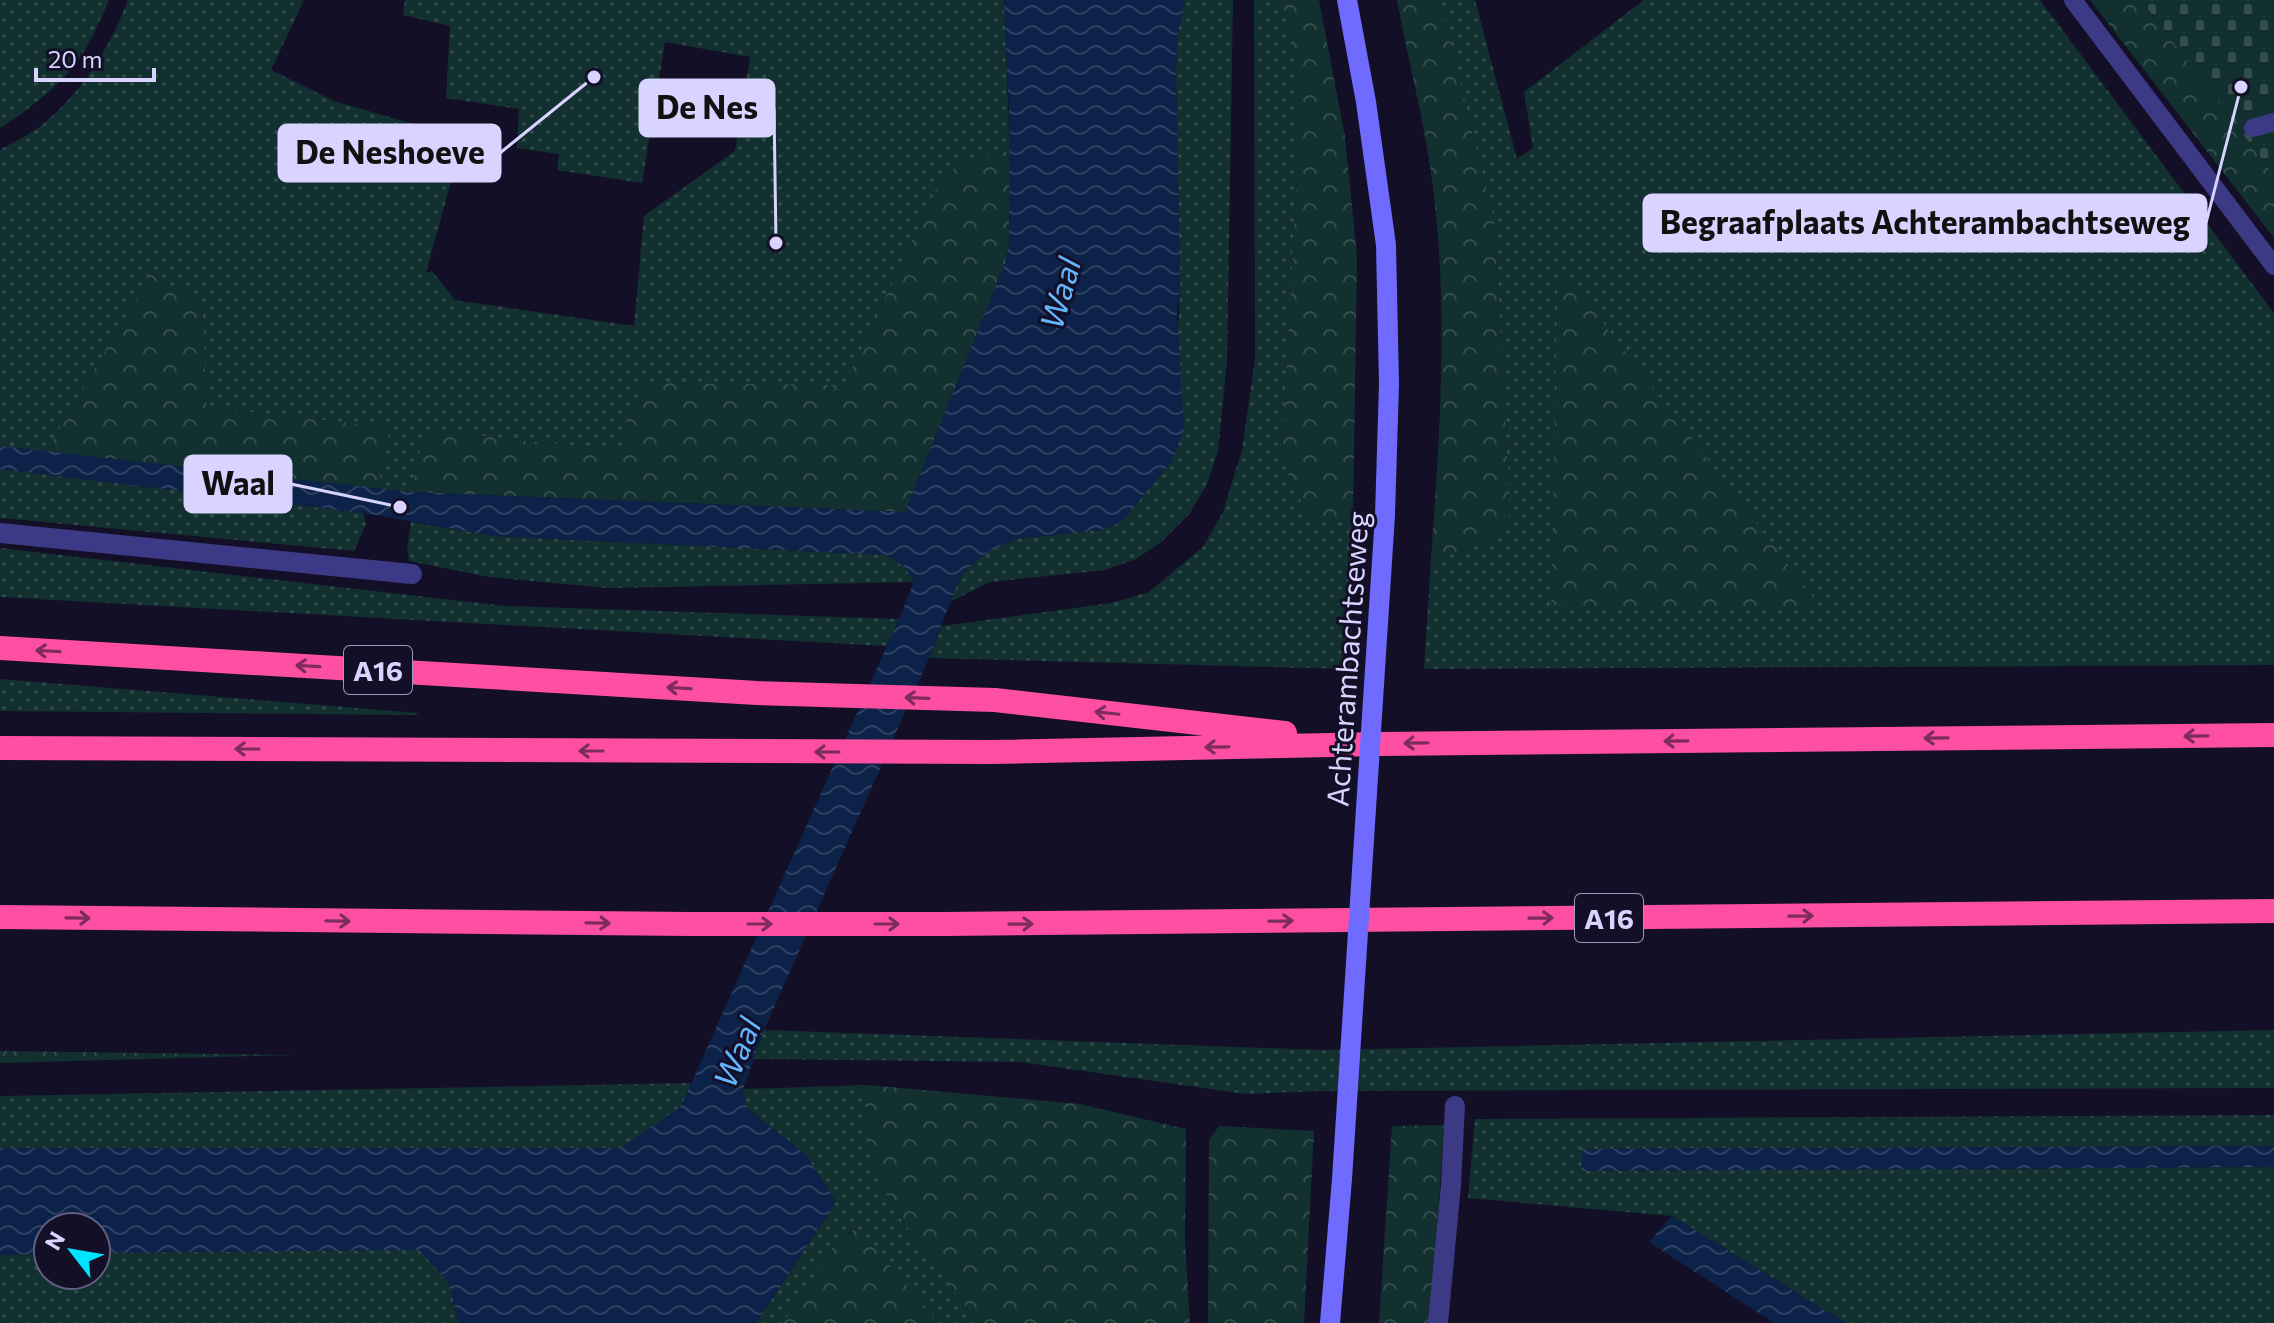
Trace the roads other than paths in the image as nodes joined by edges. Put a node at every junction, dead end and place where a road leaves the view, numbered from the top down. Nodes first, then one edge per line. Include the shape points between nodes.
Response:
1 (1347, 0) edge
2 (2073, 0) edge
3 (2274, 122) edge
4 (2253, 128) dead end
5 (2274, 266) edge
6 (0, 533) edge
7 (412, 574) dead end
8 (0, 648) edge
9 (2274, 735) edge
10 (1379, 744) junction
11 (0, 748) edge
12 (2274, 911) edge
13 (0, 917) edge
14 (1455, 1106) dead end
15 (1330, 1323) edge
16 (1438, 1323) edge

1 - 15 street, Achterambachtseweg, bridge via 1386,245 1389,384 1385,515
2 - 5 lane
3 - 4 lane
6 - 7 street
10 -> 8 highway, A16 via 995,700 757,693
9 -> 10 highway, A16
10 -> 11 highway, A16 via 991,752
13 -> 12 highway, A16 via 943,924
14 - 16 street

